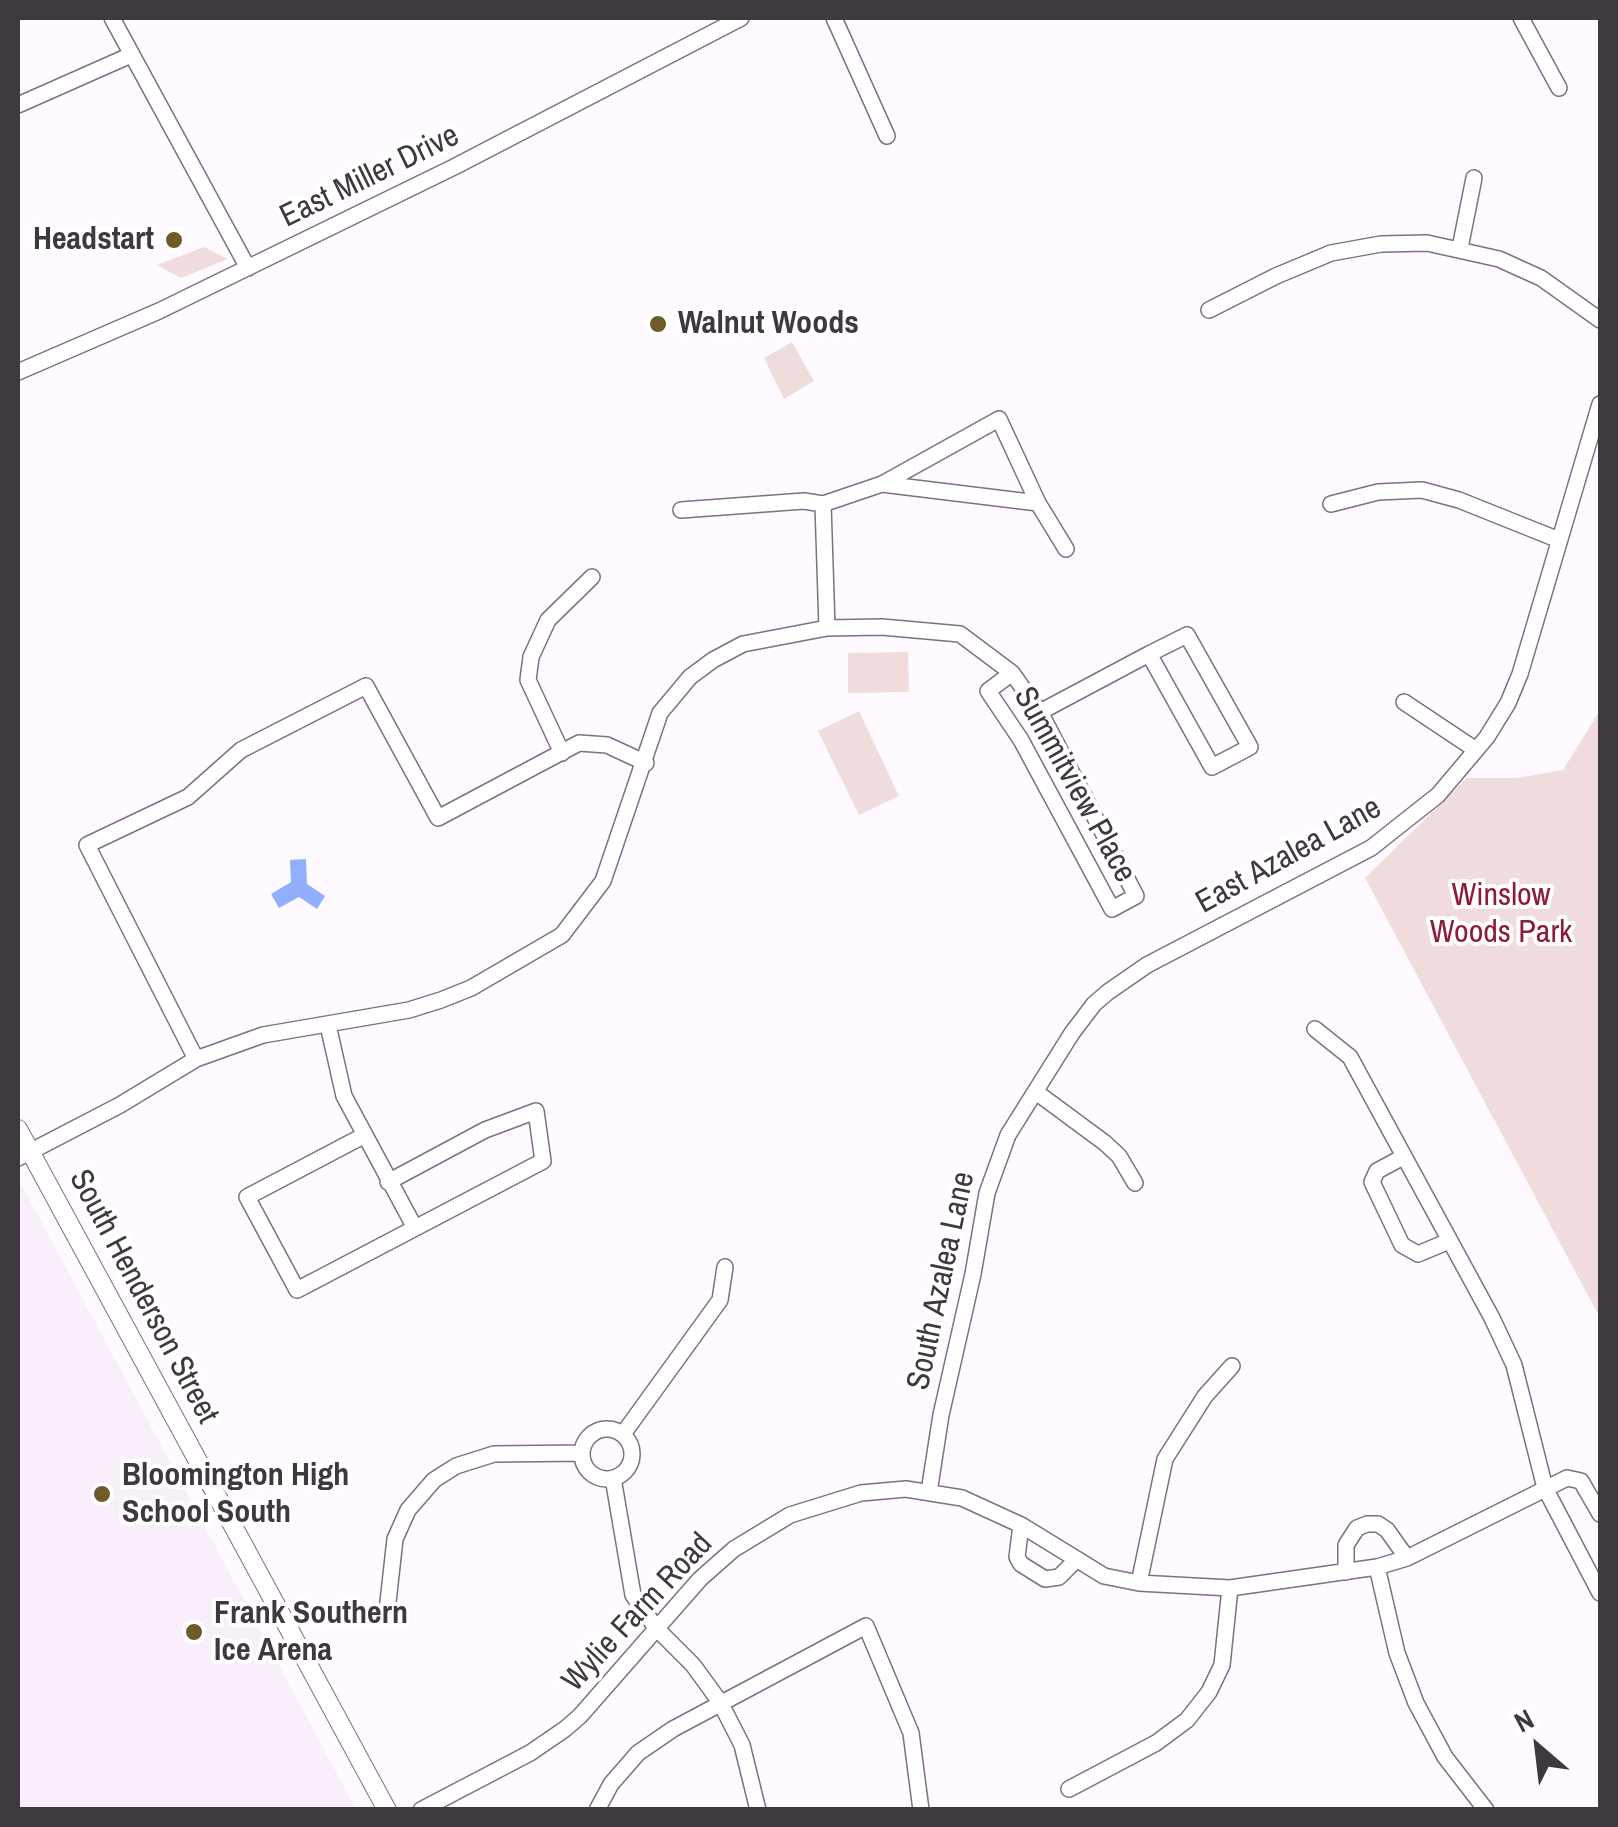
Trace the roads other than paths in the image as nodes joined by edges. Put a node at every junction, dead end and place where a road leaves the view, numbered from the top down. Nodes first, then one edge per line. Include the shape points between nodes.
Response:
1 (112, 18) edge
2 (741, 18) edge
3 (834, 18) edge
4 (1521, 18) edge
5 (132, 55) junction
6 (1558, 88) dead end
7 (18, 105) edge
8 (887, 136) dead end
9 (1474, 178) dead end
10 (1460, 248) junction
11 (248, 268) junction
12 (1209, 310) dead end
13 (1600, 320) edge
14 (18, 372) edge
15 (1600, 404) edge
16 (882, 484) junction
17 (1038, 503) junction
18 (823, 504) junction
19 (1331, 504) dead end
20 (681, 510) dead end
21 (1559, 540) junction
22 (1066, 549) dead end
23 (592, 577) dead end
24 (827, 628) junction
25 (1149, 654) junction
26 (1012, 672) junction
27 (1404, 702) dead end
28 (1040, 712) junction
29 (1476, 750) junction
30 (562, 753) junction
31 (646, 763) junction
32 (328, 1025) junction
33 (1315, 1029) dead end
34 (196, 1060) junction
35 (1036, 1092) junction
36 (18, 1129) edge
37 (363, 1136) junction
38 (24, 1155) edge
39 (1403, 1156) junction
40 (388, 1182) junction
41 (1136, 1183) dead end
42 (414, 1228) junction
43 (1449, 1241) junction
44 (725, 1267) dead end
45 (1232, 1366) dead end
46 (623, 1434) junction
47 (582, 1453) junction
48 (613, 1478) junction
49 (1544, 1488) junction
50 (929, 1492) junction
51 (1600, 1514) edge
52 (1021, 1525) junction
53 (1407, 1558) junction
54 (1077, 1559) junction
55 (1377, 1567) junction
56 (1346, 1572) junction
57 (1596, 1572) edge
58 (1139, 1583) junction
59 (1230, 1588) junction
60 (1600, 1593) edge
61 (387, 1611) dead end
62 (656, 1628) junction
63 (720, 1702) junction
64 (1069, 1789) dead end
65 (386, 1810) edge
66 (421, 1810) edge
67 (597, 1810) edge
68 (758, 1810) edge
69 (921, 1810) edge
70 (1486, 1810) edge

1 - 5 street
2 - 11 street, East Miller Drive
3 - 8 street
4 - 6 street
5 - 7 street
5 - 11 street
9 - 10 street
10 - 12 street via 1381,244 1331,254
10 - 13 street via 1541,278
11 - 14 street, East Miller Drive
15 - 21 street, East Azalea Lane
16 - 17 street
16 - 17 street via 999,419
16 - 18 street
17 - 22 street
18 - 20 street
18 - 24 street
19 - 21 street via 1422,490
21 - 29 street, East Azalea Lane via 1520,674
23 - 30 street via 548,620 530,657 528,680
24 - 26 street via 960,634
24 - 31 street via 744,644 690,677 660,713
25 - 25 street via 1187,635 1250,747 1212,767
25 - 28 street
26 - 28 street
26 - 28 street, Summitview Place via 988,691 1112,909 1136,896
27 - 29 street
29 - 35 street, East Azalea Lane via 1423,809 1371,848 1126,978 1094,1004
30 - 31 street via 579,743 607,745
30 - 34 street via 438,818 366,686 241,750 188,797 87,845
31 - 32 street via 603,881 562,935 441,1000
32 - 34 street via 263,1036
32 - 37 street via 336,1070
33 - 39 street via 1350,1057
34 - 38 street
35 - 41 street via 1120,1156
35 - 50 street, South Azalea Lane via 992,1172
36 - 38 street, South Henderson Street
37 - 40 street
37 - 42 street via 247,1197 297,1290
38 - 65 street, South Henderson Street
39 - 43 street
39 - 43 street via 1372,1182 1402,1244 1418,1254
40 - 42 street
40 - 42 street via 536,1110 543,1161
43 - 49 street via 1514,1365
44 - 46 street via 720,1300
45 - 58 street via 1165,1459
46 - 47 street via 600,1429
46 - 48 street via 632,1447 630,1463
47 - 48 street via 591,1473
47 - 61 street via 494,1454 434,1480 408,1510 395,1539
48 - 62 street via 633,1595
49 - 51 street via 1575,1478
49 - 53 street, Wylie Farm Road
49 - 57 street
50 - 52 street, Wylie Farm Road via 962,1498
50 - 62 street, Wylie Farm Road via 886,1488 790,1516 721,1560
52 - 54 street, Wylie Farm Road
52 - 54 street via 1021,1564 1052,1580
53 - 55 street, Wylie Farm Road
53 - 56 street via 1386,1530 1367,1524 1346,1545
54 - 58 street, Wylie Farm Road via 1104,1576
55 - 56 street, Wylie Farm Road
55 - 70 street via 1396,1653 1416,1703 1445,1757
56 - 59 street, Wylie Farm Road
57 - 60 street
58 - 59 street, Wylie Farm Road
59 - 64 street via 1222,1665 1188,1720
62 - 63 street
62 - 66 street, Wylie Farm Road via 565,1729
63 - 67 street via 638,1753
63 - 68 street via 742,1745
63 - 69 street via 866,1626 911,1734

